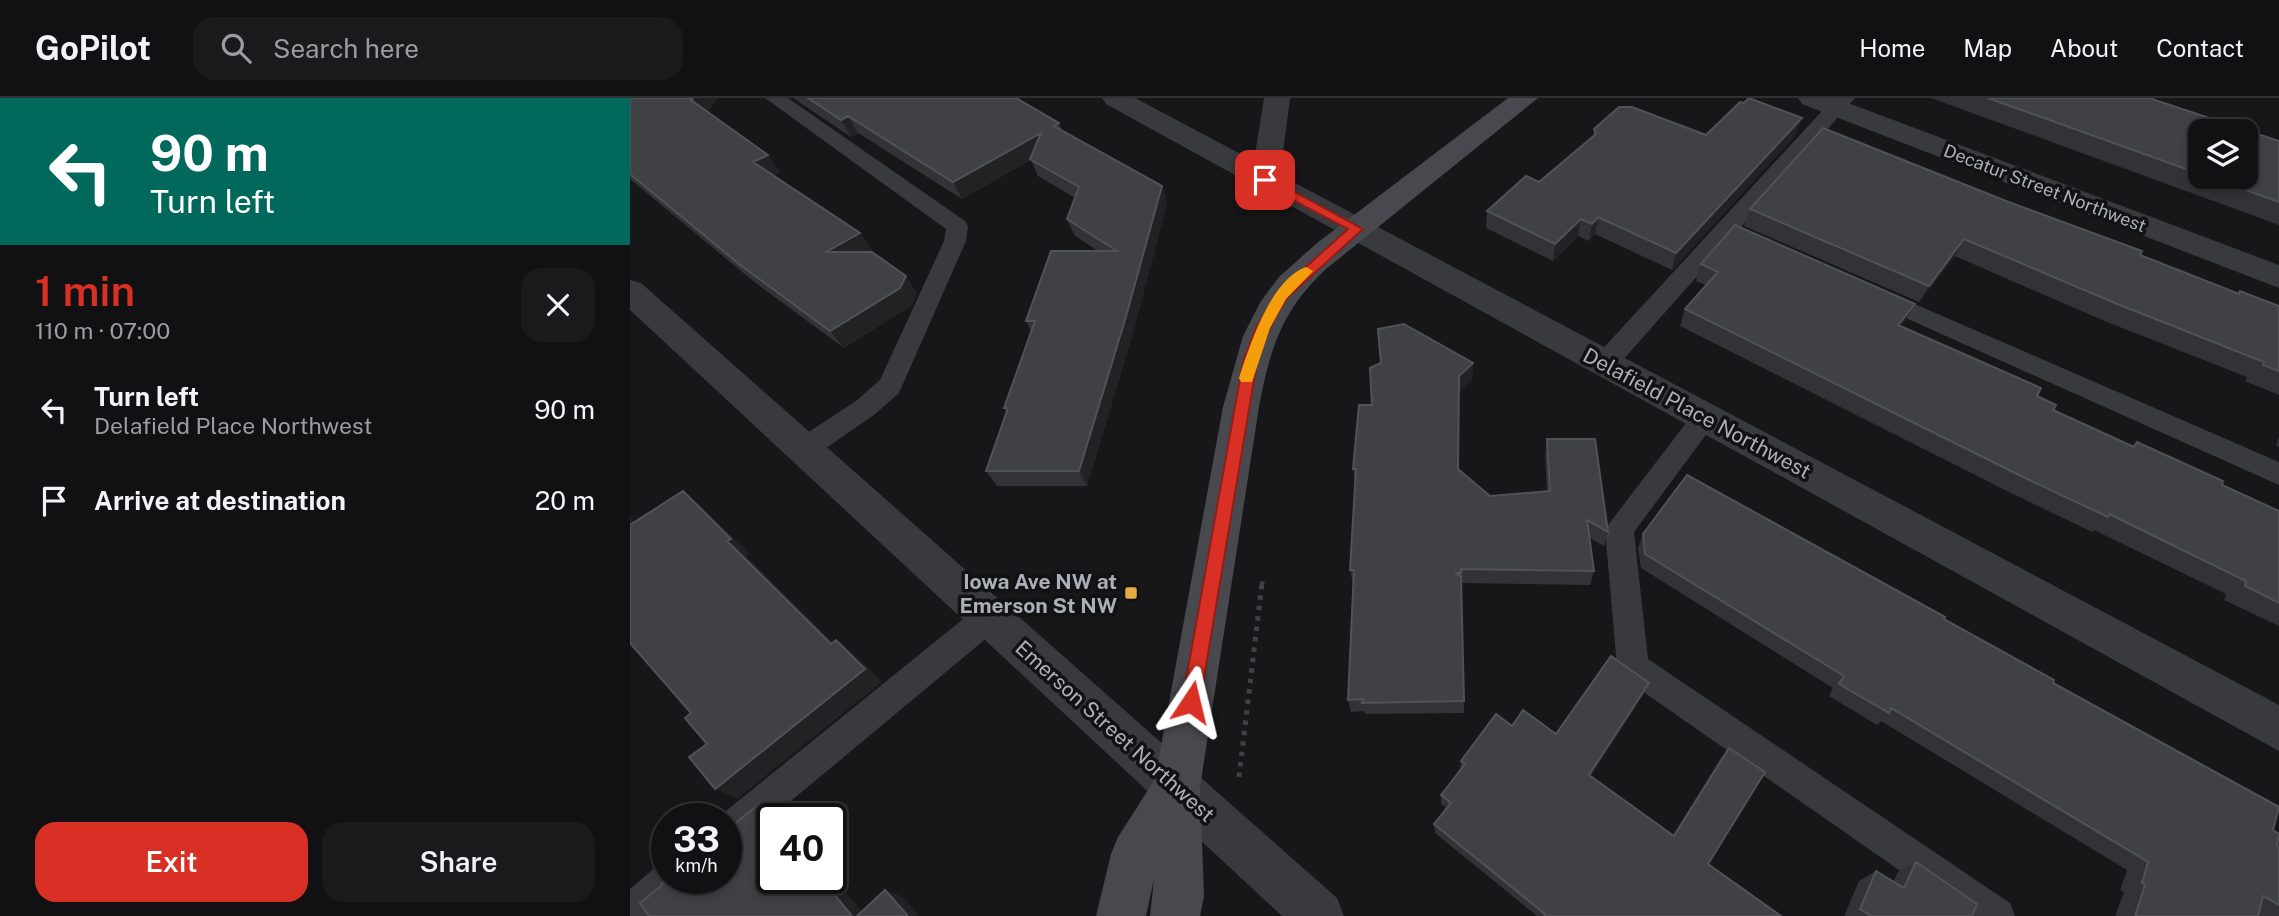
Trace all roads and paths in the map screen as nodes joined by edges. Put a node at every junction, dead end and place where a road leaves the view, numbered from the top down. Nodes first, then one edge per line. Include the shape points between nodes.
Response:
1 (775, 98) edge
2 (1115, 98) edge
3 (1277, 98) edge
4 (1525, 98) edge
5 (1831, 101) edge
6 (1265, 180) junction
7 (1356, 229) junction
8 (1726, 229) junction
9 (1789, 256) edge
10 (2279, 277) edge
11 (1852, 284) edge
12 (630, 291) edge
13 (1605, 363) junction
14 (1704, 417) junction
15 (804, 449) junction
16 (2279, 474) edge
17 (1264, 573) dead end
18 (989, 617) junction
19 (2279, 729) edge
20 (1177, 787) junction
21 (742, 820) edge
22 (1233, 838) junction
23 (652, 894) edge
24 (630, 912) edge
25 (1121, 916) edge
26 (1175, 916) edge
27 (1319, 916) edge
28 (1997, 916) edge

1 - 15 lane via 957,226 955,241 890,386
2 - 6 street, Delafield Place Northwest
3 - 6 street
4 - 7 street
5 - 8 lane
5 - 10 street, Decatur Street Northwest
6 - 7 street, Delafield Place Northwest
7 - 13 street, Delafield Place Northwest
7 - 20 street via 1282,296 1250,362
8 - 9 lane
8 - 13 lane
11 - 16 lane
12 - 15 street, Emerson Street Northwest
13 - 14 street, Delafield Place Northwest
14 - 19 street, Delafield Place Northwest
14 - 28 lane via 1619,529 1633,667
15 - 18 street, Emerson Street Northwest
17 - 22 path
18 - 20 street, Emerson Street Northwest
18 - 21 lane
20 - 22 street, Emerson Street Northwest
20 - 25 street via 1135,854
20 - 26 street via 1179,896
22 - 27 street, Emerson Street Northwest
23 - 24 lane

